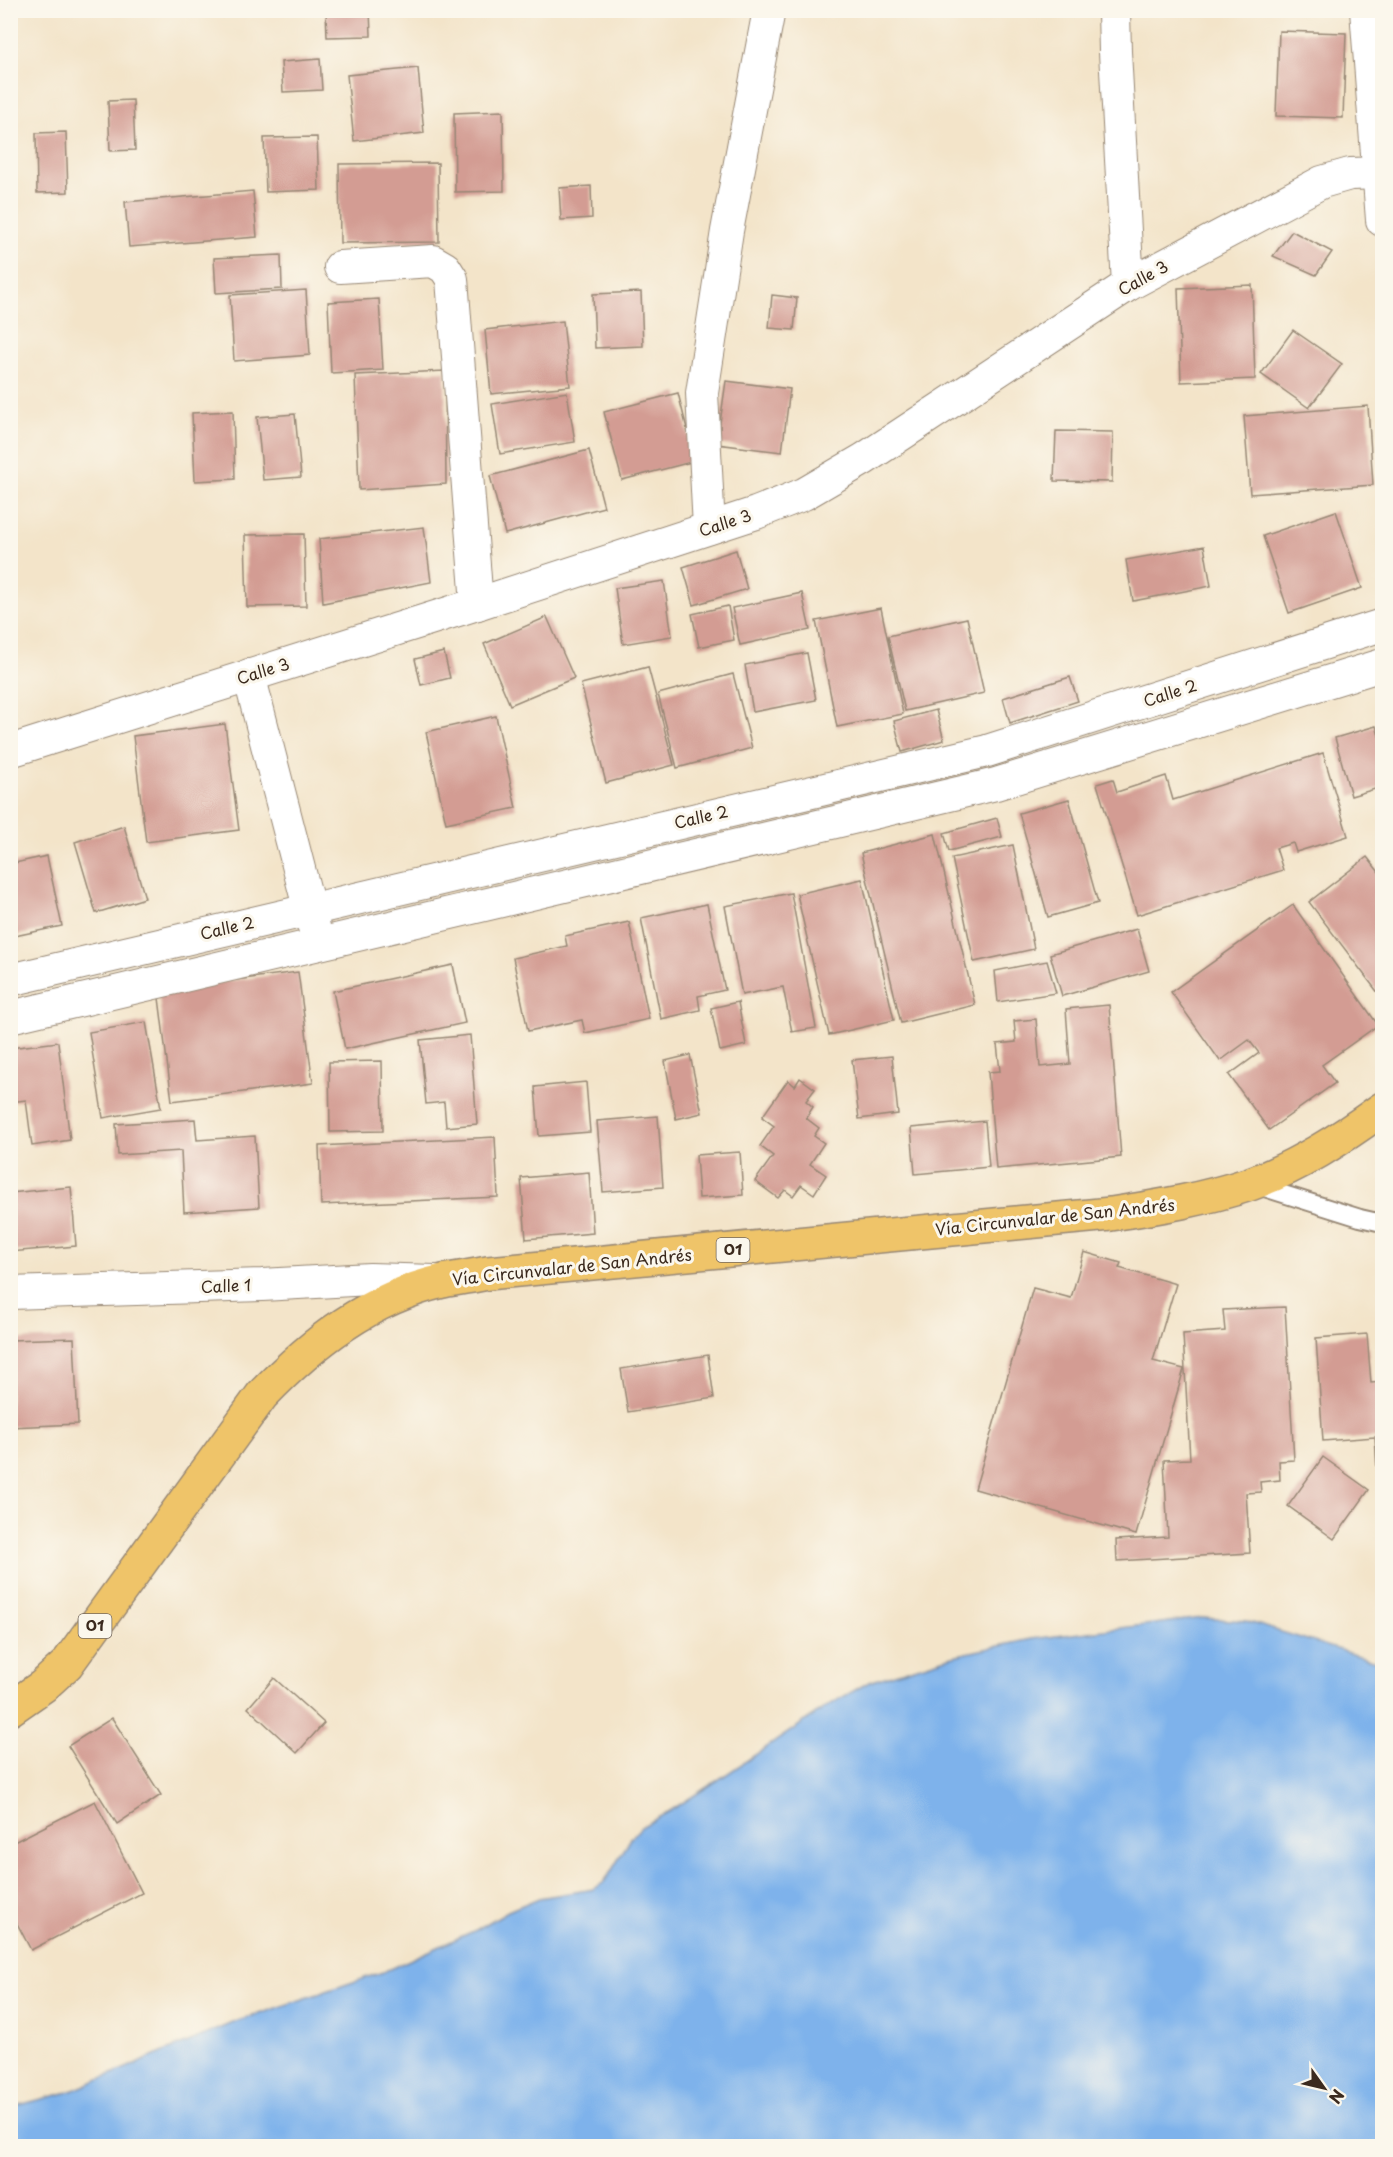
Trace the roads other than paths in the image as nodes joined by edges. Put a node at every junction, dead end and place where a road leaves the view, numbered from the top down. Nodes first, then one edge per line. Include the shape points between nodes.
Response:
1 (769, 10) edge
2 (1114, 10) edge
3 (1366, 10) edge
4 (1380, 173) edge
5 (1383, 220) edge
6 (340, 267) dead end
7 (1128, 285) junction
8 (709, 528) junction
9 (477, 604) junction
10 (1383, 625) edge
11 (1383, 665) edge
12 (249, 675) junction
13 (10, 751) edge
14 (987, 751) junction
15 (996, 784) junction
16 (309, 908) junction
17 (319, 944) junction
18 (10, 980) edge
19 (10, 1017) edge
20 (1383, 1109) edge
21 (1251, 1183) junction
22 (1383, 1223) edge
23 (441, 1282) junction
24 (10, 1293) edge
25 (10, 1709) edge

1 - 8 street via 726,231 702,393
2 - 7 street
3 - 4 street
4 - 5 street
4 - 7 street, Calle 3 via 1350,174 1322,182
6 - 9 street via 433,261 445,267 452,279
7 - 8 street, Calle 3 via 864,459 804,494
8 - 9 street, Calle 3
9 - 12 street, Calle 3
10 - 14 street, Calle 2
11 - 15 street
12 - 13 street, Calle 3
12 - 16 street
14 - 15 street
14 - 16 street, Calle 2
15 - 17 street
16 - 17 street
16 - 18 street, Calle 2
17 - 19 street
20 - 21 highway, Vía Circunvalar de San Andrés / 01 via 1302,1160
21 - 22 lane
21 - 23 highway, Vía Circunvalar de San Andrés / 01 via 1174,1204 1111,1214 500,1272
23 - 24 street, Calle 1 via 370,1280
23 - 25 highway, Vía Circunvalar de San Andrés / 01 via 372,1308 341,1325 297,1359 262,1395 67,1664

